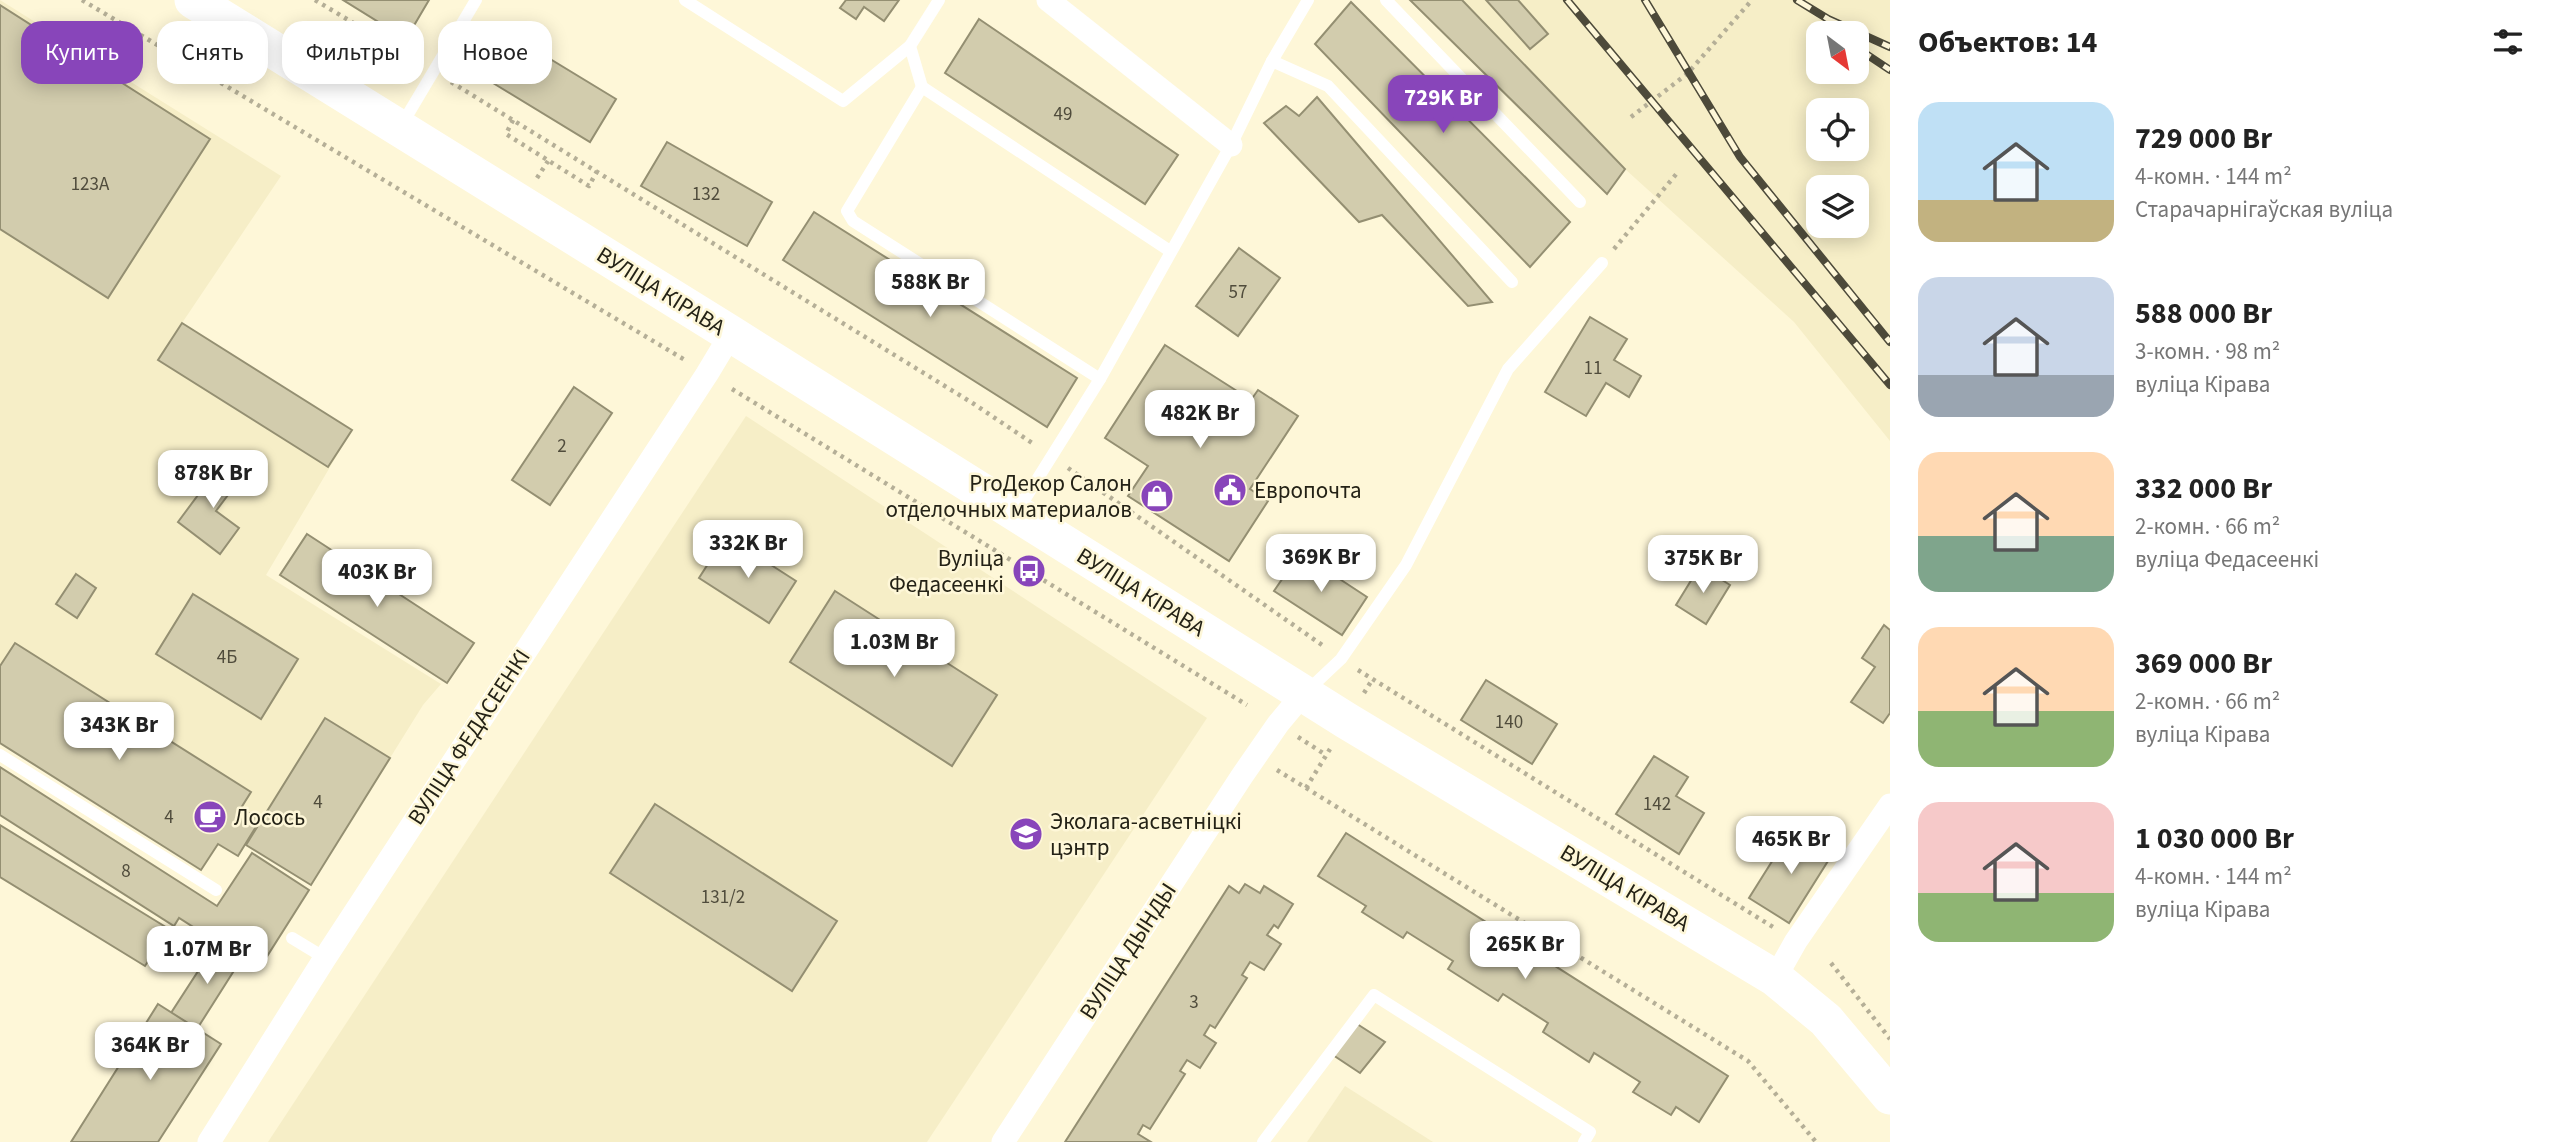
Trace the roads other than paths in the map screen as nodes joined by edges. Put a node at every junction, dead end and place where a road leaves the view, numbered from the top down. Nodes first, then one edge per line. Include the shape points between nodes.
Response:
1 (193, 0) edge
2 (476, 0) edge
3 (685, 0) edge
4 (939, 0) edge
5 (1048, 0) edge
6 (1308, 0) edge
7 (1386, 0) edge
8 (704, 5) edge
9 (910, 46) junction
10 (1272, 61) junction
11 (922, 87) junction
12 (400, 130) junction
13 (1231, 145) junction
14 (1580, 202) dead end
15 (1170, 250) junction
16 (1602, 263) road end
17 (1512, 282) dead end
18 (731, 334) junction
19 (1100, 379) junction
20 (1016, 513) junction
21 (1303, 694) junction
22 (0, 755) edge
23 (1890, 804) edge
24 (216, 890) dead end
25 (292, 938) dead end
26 (325, 958) junction
27 (1775, 978) junction
28 (1890, 1096) edge
29 (209, 1142) edge
30 (1003, 1142) edge
31 (1263, 1142) edge
32 (1584, 1142) edge

1 - 12 main road, ВУЛІЦА КІРАВА
2 - 12 lane
3 - 8 lane
4 - 9 lane
5 - 13 street
6 - 10 lane
7 - 14 lane
8 - 9 lane via 844,101
9 - 11 lane
10 - 13 lane
10 - 17 lane via 1328,86
11 - 15 lane
11 - 19 lane via 847,211 853,221
12 - 18 main road, ВУЛІЦА КІРАВА
13 - 15 lane
15 - 19 lane
16 - 21 lane via 1508,369 1406,565 1341,659
18 - 20 main road, ВУЛІЦА КІРАВА
18 - 26 street, ВУЛІЦА ФЕДАСЕЕНКІ
19 - 20 lane
20 - 21 main road, ВУЛІЦА КІРАВА
21 - 27 main road, ВУЛІЦА КІРАВА
21 - 30 street, ВУЛІЦА ДЫНДЫ via 1242,776
22 - 24 lane
23 - 27 street
25 - 26 lane
26 - 29 street, ВУЛІЦА ФЕДАСЕЕНКІ
27 - 28 main road, ВУЛІЦА КІРАВА via 1826,1020
31 - 32 lane via 1374,995 1590,1132

